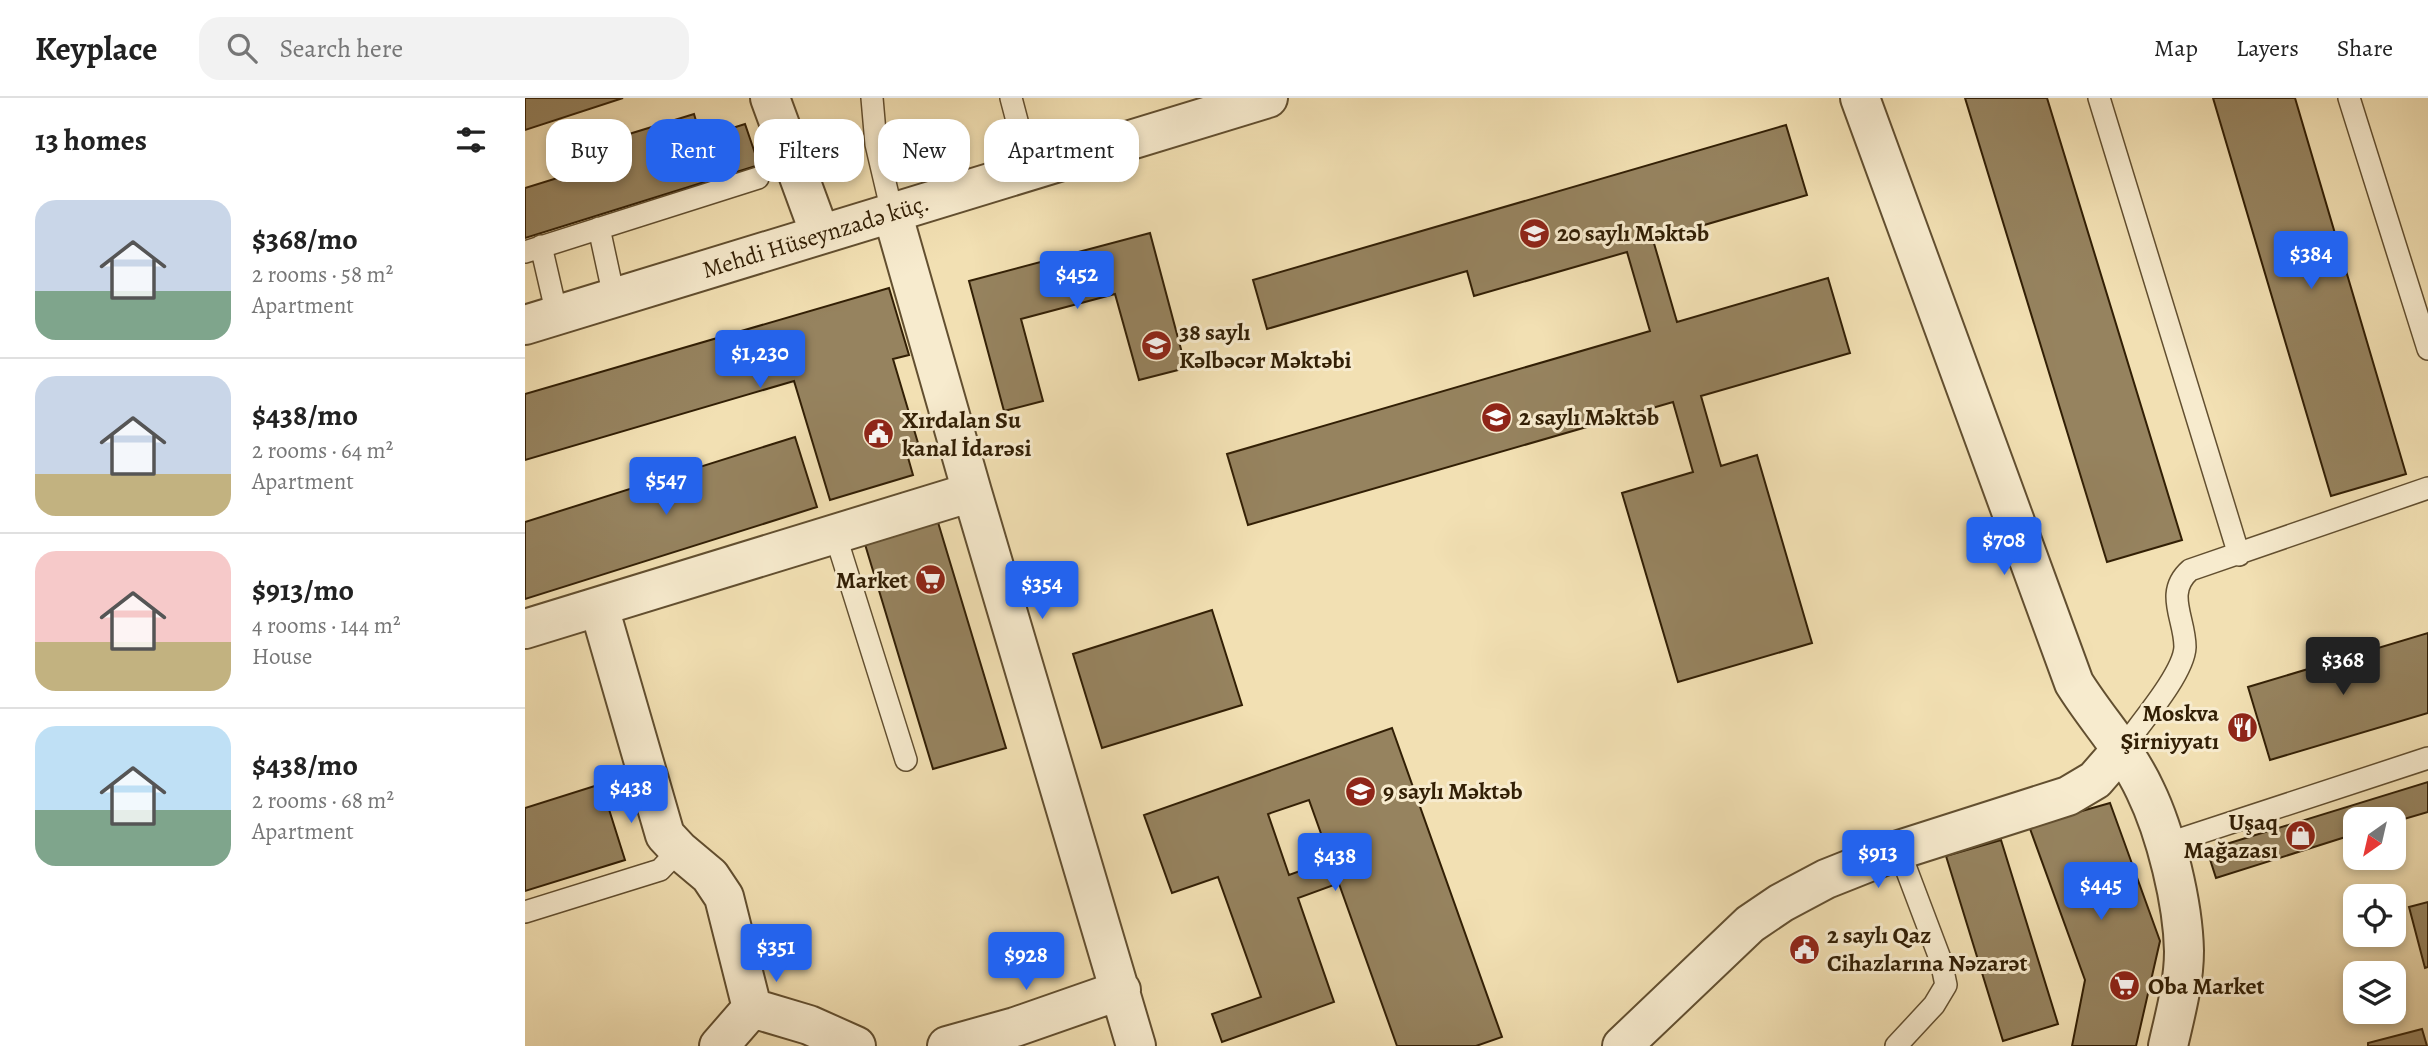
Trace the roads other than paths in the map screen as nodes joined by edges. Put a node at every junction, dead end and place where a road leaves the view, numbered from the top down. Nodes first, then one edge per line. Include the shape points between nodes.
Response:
1 (770, 98) edge
2 (872, 98) edge
3 (1011, 98) edge
4 (1268, 98) edge
5 (1860, 98) edge
6 (2099, 98) edge
7 (2349, 98) edge
8 (1017, 119) edge
9 (1139, 137) edge
10 (754, 179) edge
11 (991, 182) edge
12 (892, 212) junction
13 (599, 228) junction
14 (820, 234) junction
15 (533, 249) edge
16 (614, 297) junction
17 (541, 320) edge
18 (2428, 349) edge
19 (2428, 488) edge
20 (972, 492) junction
21 (835, 534) junction
22 (2239, 555) junction
23 (599, 607) junction
24 (525, 629) edge
25 (2122, 749) junction
26 (2428, 758) edge
27 (906, 760) dead end
28 (2166, 844) junction
29 (679, 850) junction
30 (1899, 850) junction
31 (525, 912) edge
32 (1121, 990) junction
33 (752, 1009) junction
34 (719, 1046) edge
35 (856, 1046) edge
36 (947, 1046) edge
37 (1136, 1046) edge
38 (1622, 1046) edge
39 (1896, 1046) edge
40 (2168, 1046) edge

1 - 14 street
2 - 12 lane via 876,144
3 - 8 lane
4 - 9 street, Mehdi Hüseynzadə küç.
5 - 25 street via 2074,683
6 - 22 lane
7 - 18 lane
10 - 13 lane
11 - 12 street, Mehdi Hüseynzadə küç.
12 - 14 street, Mehdi Hüseynzadə küç.
12 - 20 street
13 - 15 lane
13 - 16 lane
14 - 16 street, Mehdi Hüseynzadə küç.
15 - 17 lane
16 - 17 street, Mehdi Hüseynzadə küç.
19 - 22 lane
20 - 21 street
20 - 32 street
21 - 23 street
21 - 27 lane
22 - 25 lane via 2190,570 2180,579 2176,591 2185,647 2182,666
23 - 24 street
23 - 29 street via 665,835
25 - 28 street via 2146,791
25 - 30 street via 2095,780 2068,796
26 - 28 lane
28 - 40 street via 2184,951
29 - 31 lane via 660,870
29 - 33 street via 711,876 724,897
30 - 38 street via 1826,878 1750,924
30 - 39 lane via 1946,985
32 - 36 street
32 - 37 street
33 - 34 street
33 - 35 street via 809,1025

